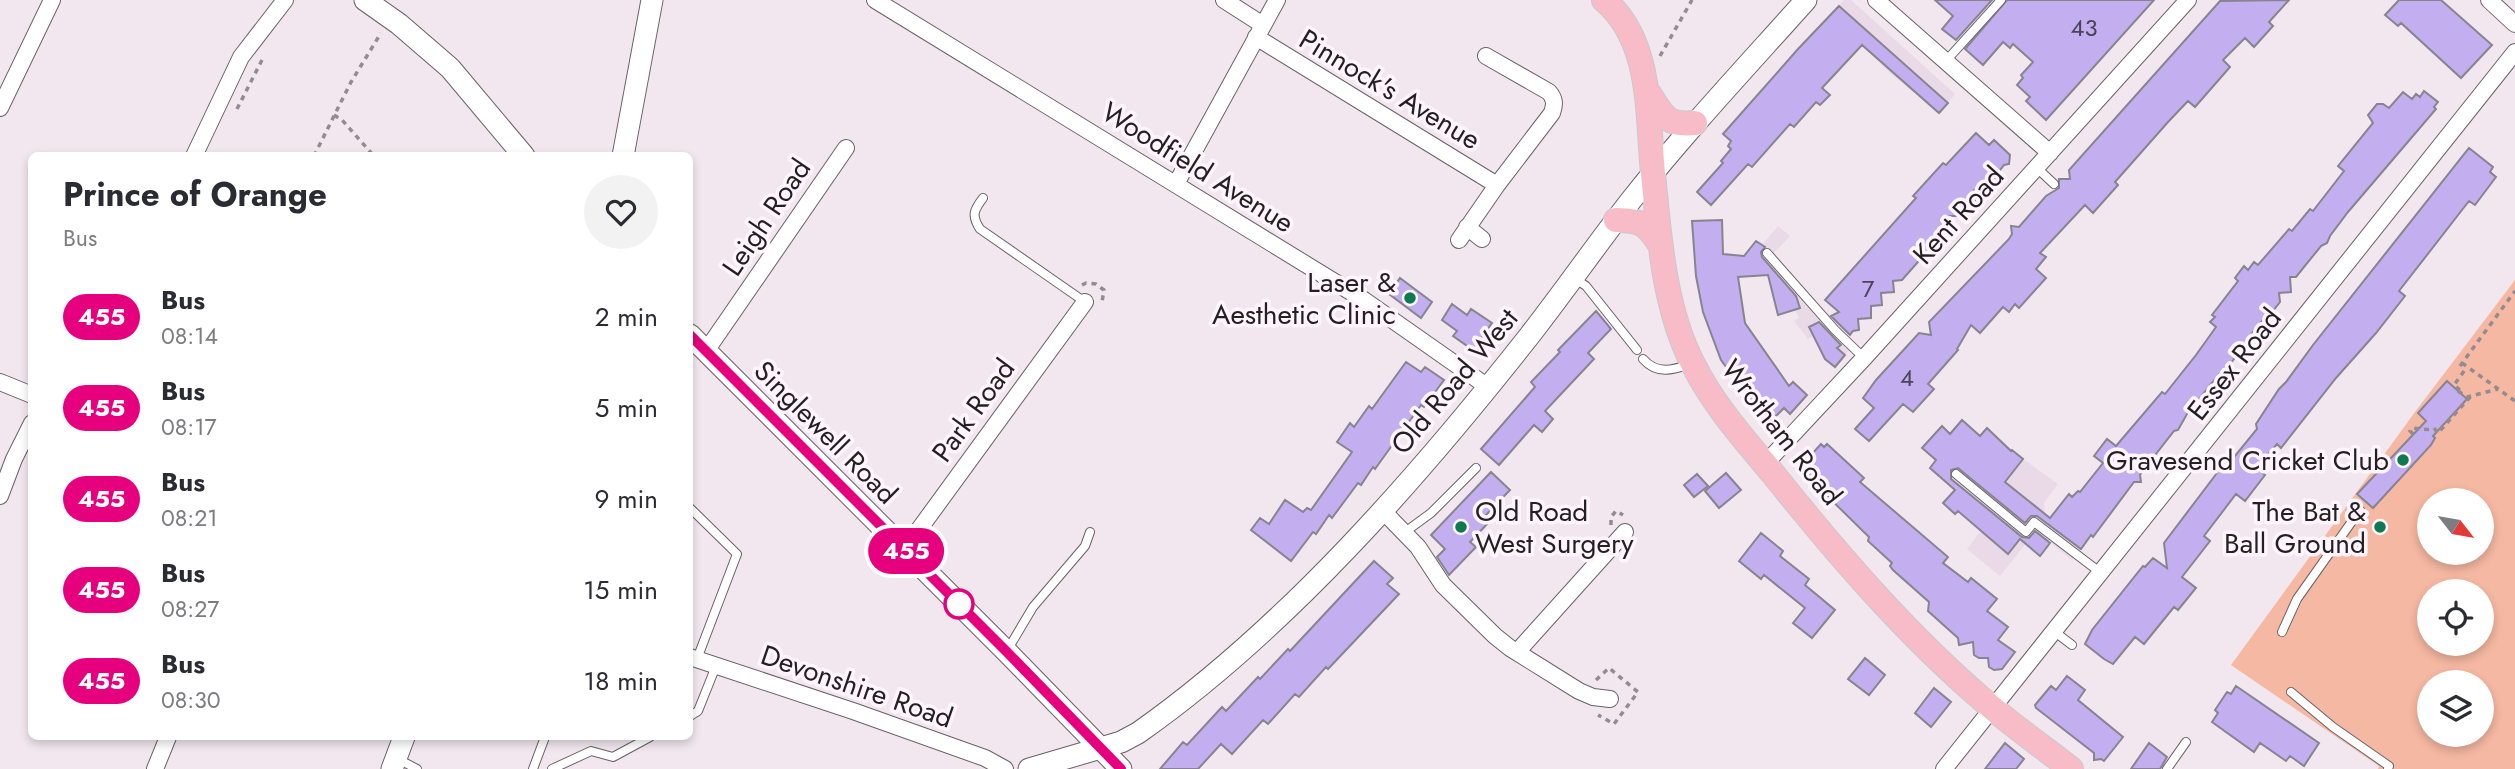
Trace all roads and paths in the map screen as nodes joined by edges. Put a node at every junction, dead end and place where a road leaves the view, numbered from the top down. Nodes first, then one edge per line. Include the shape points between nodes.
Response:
1 (52, 0) edge
2 (285, 0) edge
3 (365, 0) edge
4 (652, 0) edge
5 (875, 0) edge
6 (1224, 0) edge
7 (1277, 0) edge
8 (1604, 0) edge
9 (1692, 0) edge
10 (1806, 0) edge
11 (1876, 0) edge
12 (2001, 0) edge
13 (2188, 0) edge
14 (2489, 0) edge
15 (2515, 24) edge
16 (384, 28) dead end
17 (1260, 31) junction
18 (2515, 52) edge
19 (1486, 56) dead end
20 (263, 57) dead end
21 (1656, 57) dead end
22 (1945, 62) junction
23 (1646, 88) junction
24 (0, 108) edge
25 (236, 110) dead end
26 (334, 115) junction
27 (1695, 123) junction
28 (846, 148) dead end
29 (196, 152) edge
30 (316, 152) edge
31 (370, 152) edge
32 (521, 152) edge
33 (624, 152) edge
34 (2050, 153) junction
35 (2037, 168) junction
36 (1653, 174) junction
37 (1176, 184) junction
38 (2054, 184) dead end
39 (1497, 185) junction
40 (983, 198) dead end
41 (1616, 220) junction
42 (1482, 239) dead end
43 (1661, 247) junction
44 (1767, 253) dead end
45 (1573, 278) junction
46 (2515, 291) edge
47 (1086, 300) junction
48 (693, 338) edge
49 (1637, 350) dead end
50 (706, 351) junction
51 (1864, 358) junction
52 (1643, 359) dead end
53 (1693, 364) junction
54 (2467, 367) junction
55 (0, 382) edge
56 (1488, 387) junction
57 (2498, 389) junction
58 (28, 393) edge
59 (2471, 396) junction
60 (2515, 401) edge
61 (28, 432) edge
62 (2413, 433) dead end
63 (1765, 464) junction
64 (1476, 468) dead end
65 (1956, 474) dead end
66 (0, 496) edge
67 (1382, 510) junction
68 (2360, 510) dead end
69 (693, 511) edge
70 (1621, 528) dead end
71 (1090, 532) dead end
72 (1405, 533) junction
73 (904, 550) junction
74 (2101, 573) junction
75 (2054, 632) junction
76 (2283, 632) dead end
77 (2072, 645) dead end
78 (1007, 652) junction
79 (1517, 652) junction
80 (693, 659) edge
81 (716, 666) junction
82 (1588, 680) dead end
83 (2291, 692) dead end
84 (1611, 699) dead end
85 (1993, 708) junction
86 (1590, 710) dead end
87 (693, 714) edge
88 (167, 740) edge
89 (403, 740) edge
90 (544, 740) edge
91 (644, 740) edge
92 (2186, 742) dead end
93 (1100, 748) junction
94 (394, 763) edge
95 (156, 769) edge
96 (417, 769) edge
97 (533, 769) edge
98 (552, 769) edge
99 (1005, 769) edge
100 (1029, 769) edge
101 (1121, 769) edge
102 (1944, 769) edge
103 (2071, 769) edge
104 (2167, 769) edge
105 (2388, 769) edge

1 - 24 street
2 - 29 street via 241,57
3 - 32 main road via 450,68
4 - 33 main road
5 - 37 street, Woodfield Avenue
6 - 17 street, Pinnock's Avenue
7 - 17 street
8 - 23 main road, Wrotham Road via 1629,30
9 - 21 path via 1657,62
10 - 27 main road, Old Road West
11 - 22 street
12 - 22 lane
13 - 34 street, Kent Road
14 - 15 street
16 - 26 path
17 - 37 street
17 - 39 street, Pinnock's Avenue
18 - 74 street, Essex Road
19 - 39 street via 1549,92 1555,105
20 - 25 path
22 - 34 street
23 - 27 main road via 1666,118 1679,125
23 - 36 main road, Wrotham Road
26 - 30 path
26 - 31 path
27 - 36 main road, Old Road West
28 - 50 street, Leigh Road
34 - 35 street, Kent Road
35 - 38 lane
35 - 51 street, Kent Road
36 - 41 main road, Old Road West
36 - 43 main road, Wrotham Road
37 - 56 street, Woodfield Avenue via 1364,300
39 - 42 street via 1463,234
40 - 47 lane via 974,212 980,229
41 - 43 main road via 1642,223
41 - 45 main road, Old Road West
43 - 53 main road, Wrotham Road via 1675,316
44 - 51 lane
45 - 49 lane via 1586,286
45 - 56 main road, Old Road West
46 - 54 path via 2461,365
47 - 47 path via 1085,283 1096,284 1105,292
47 - 73 street, Park Road
48 - 50 main road, Singlewell Road
50 - 73 main road, Singlewell Road
51 - 63 street, Kent Road
52 - 53 lane via 1661,370
53 - 63 main road, Wrotham Road via 1713,399
54 - 57 path
54 - 59 path via 2454,385
55 - 58 street
56 - 67 main road, Old Road West
57 - 59 path
57 - 60 path
59 - 62 path via 2438,433 2412,428
61 - 66 street
63 - 85 main road, Wrotham Road via 1916,637
64 - 72 lane
65 - 74 lane via 2026,532 2034,522
67 - 72 street
67 - 93 main road, Old Road West via 1249,644 1140,732
68 - 76 lane via 2297,599
69 - 80 lane via 737,554
70 - 79 street
71 - 78 lane via 1075,559 1023,622
72 - 79 street via 1447,590
73 - 78 main road, Singlewell Road
74 - 75 street, Essex Road
75 - 77 lane
75 - 85 street, Essex Road
78 - 93 main road, Singlewell Road
79 - 84 street via 1579,691
80 - 81 street, Devonshire Road
81 - 87 lane
81 - 99 street, Devonshire Road via 985,758
82 - 86 path via 1597,680 1608,668 1638,692 1614,724
83 - 105 lane
85 - 102 street, Essex Road
85 - 103 main road, Wrotham Road
88 - 95 street
89 - 94 main road
90 - 97 lane
91 - 98 lane via 613,757 591,751
92 - 104 lane
93 - 100 main road, Old Road West
93 - 101 main road, Singlewell Road
94 - 96 lane

